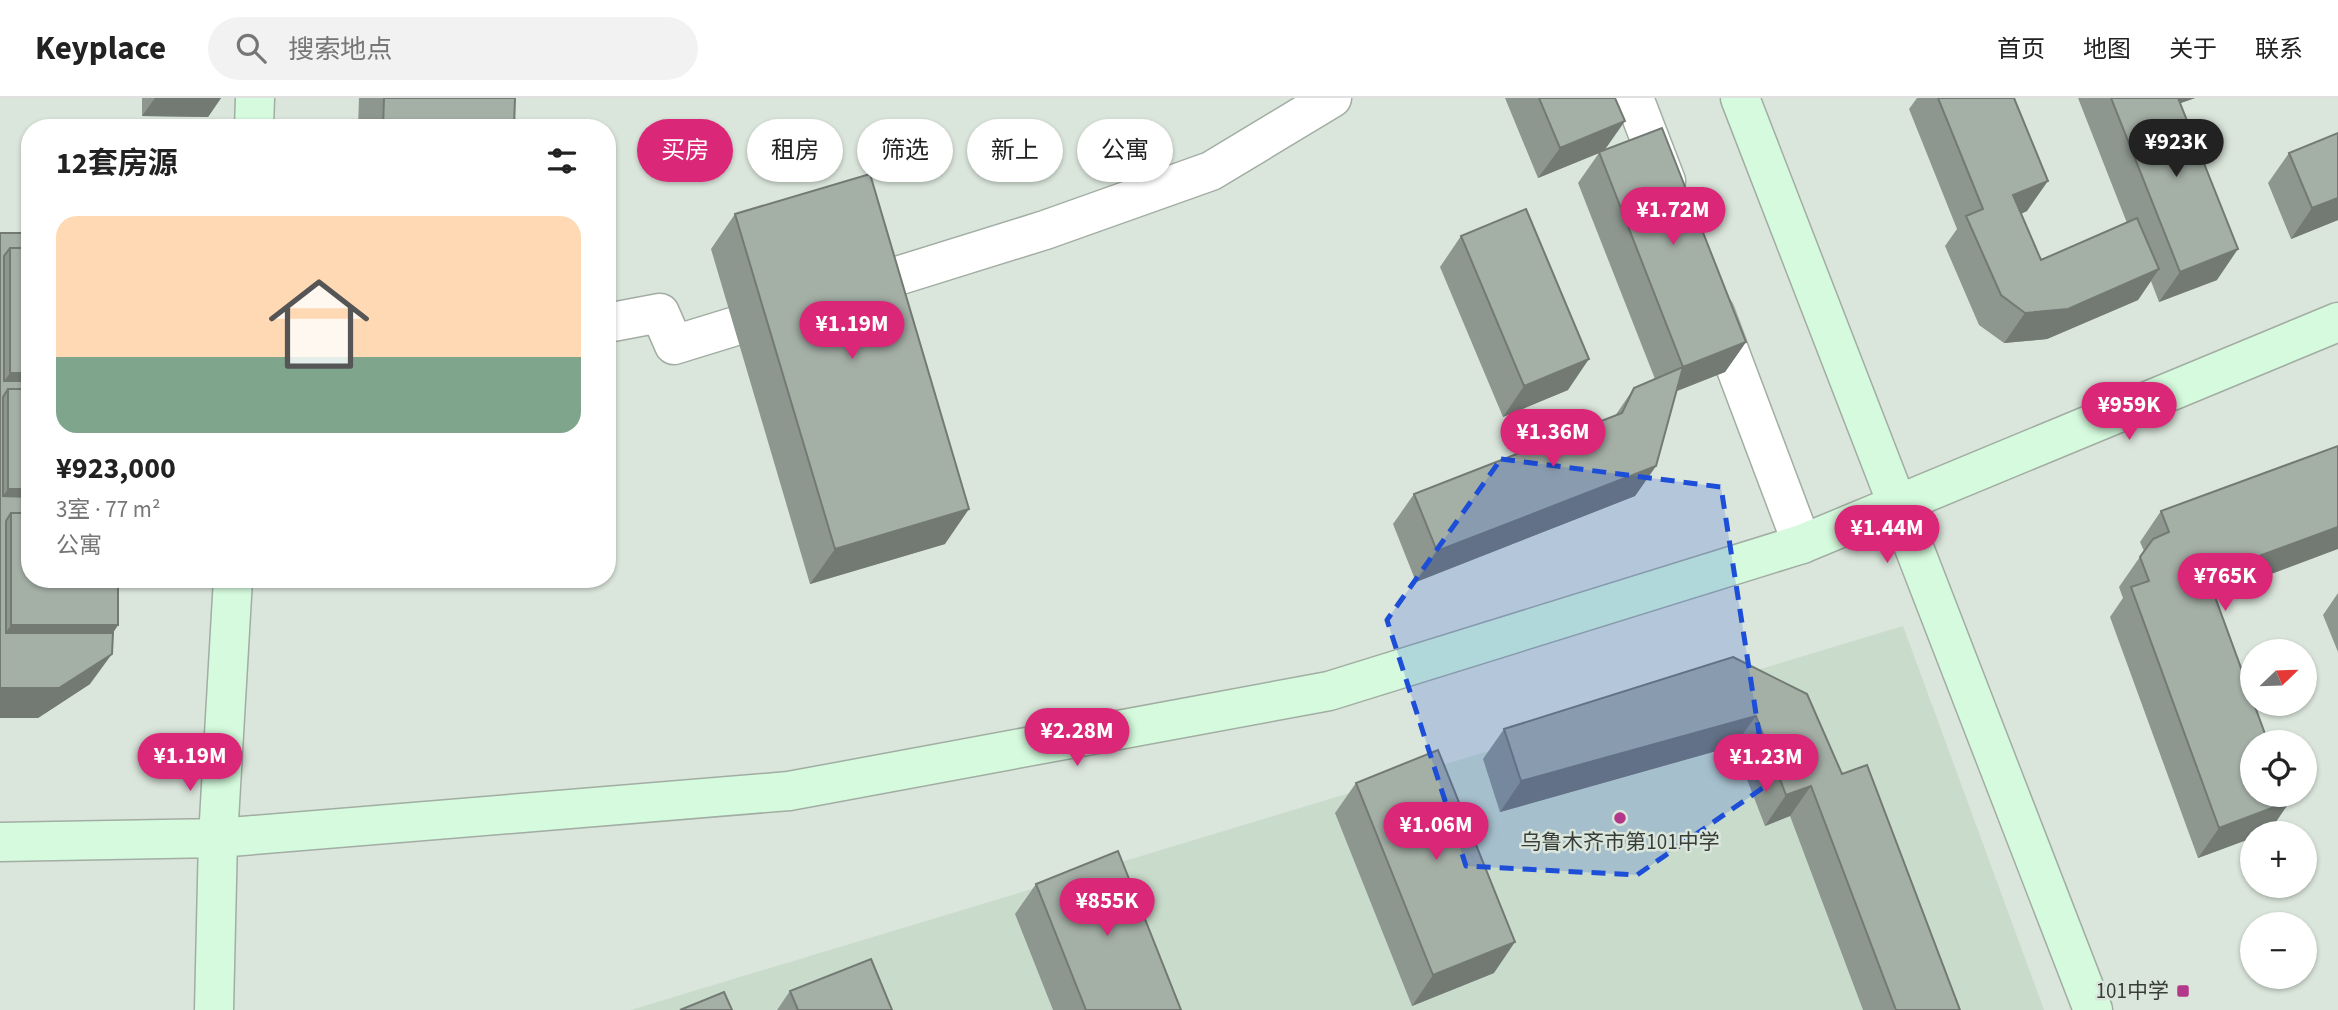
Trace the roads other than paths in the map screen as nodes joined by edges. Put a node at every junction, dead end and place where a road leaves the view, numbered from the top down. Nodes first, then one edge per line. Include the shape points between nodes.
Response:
1 (255, 98) edge
2 (1332, 98) edge
3 (1634, 98) edge
4 (1740, 98) edge
5 (254, 119) edge
6 (1678, 213) edge
7 (1702, 276) edge
8 (616, 321) edge
9 (2338, 322) edge
10 (1896, 507) junction
11 (1802, 544) junction
12 (232, 588) edge
13 (218, 838) junction
14 (0, 842) edge
15 (214, 1010) edge
16 (2093, 1010) edge

1 - 5 main road
2 - 8 street via 1211,171 1045,230 674,345 660,313
3 - 6 street
4 - 10 main road
7 - 11 street
9 - 10 main road
10 - 11 main road
10 - 16 main road
11 - 13 main road via 1329,691 789,791
12 - 13 main road
13 - 14 main road
13 - 15 main road

